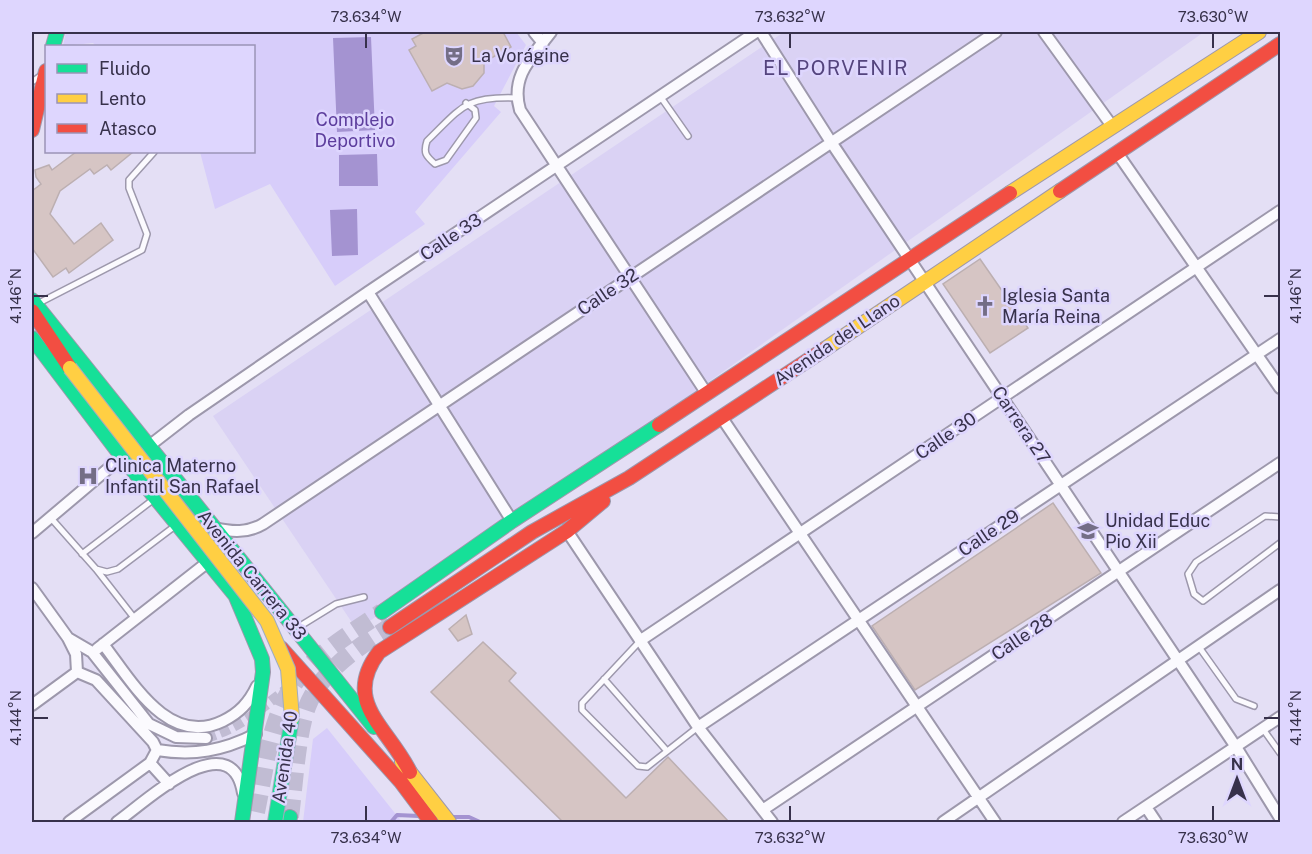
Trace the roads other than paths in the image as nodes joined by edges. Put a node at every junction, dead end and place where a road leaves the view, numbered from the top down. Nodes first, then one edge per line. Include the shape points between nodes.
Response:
1 (534, 32) edge
2 (551, 32) edge
3 (756, 32) edge
4 (761, 32) edge
5 (996, 32) edge
6 (1044, 32) edge
7 (1259, 32) edge
8 (543, 43) junction
9 (1281, 44) edge
10 (45, 72) edge
11 (45, 75) edge
12 (32, 82) edge
13 (660, 96) junction
14 (517, 98) junction
15 (466, 103) junction
16 (1112, 126) junction
17 (32, 130) edge
18 (688, 136) dead end
19 (831, 142) junction
20 (153, 153) edge
21 (1118, 154) junction
22 (556, 165) junction
23 (1281, 211) edge
24 (908, 258) junction
25 (1197, 267) junction
26 (630, 277) junction
27 (924, 281) junction
28 (368, 292) junction
29 (33, 305) edge
30 (32, 338) edge
31 (1281, 339) edge
32 (1257, 354) junction
33 (1281, 388) edge
34 (707, 394) junction
35 (1002, 398) junction
36 (439, 405) junction
37 (722, 418) junction
38 (149, 447) junction
39 (122, 458) junction
40 (1281, 463) edge
41 (629, 478) junction
42 (1061, 485) junction
43 (155, 498) junction
44 (50, 517) junction
45 (1281, 517) edge
46 (512, 521) junction
47 (177, 524) junction
48 (213, 527) junction
49 (567, 531) junction
50 (32, 533) edge
51 (800, 534) junction
52 (1281, 543) edge
53 (82, 554) junction
54 (208, 562) junction
55 (96, 569) junction
56 (1119, 572) junction
57 (32, 588) edge
58 (1281, 590) edge
59 (236, 597) junction
60 (364, 597) dead end
61 (382, 612) tunnel mouth
62 (135, 619) junction
63 (858, 620) junction
64 (390, 627) tunnel mouth
65 (295, 629) junction
66 (68, 638) junction
67 (641, 640) junction
68 (103, 644) junction
69 (278, 644) junction
70 (1199, 647) junction
71 (92, 652) junction
72 (1178, 658) junction
73 (77, 672) junction
74 (263, 672) junction
75 (604, 679) junction
76 (32, 705) edge
77 (1254, 706) dead end
78 (917, 707) junction
79 (1281, 717) edge
80 (698, 727) junction
81 (1263, 729) junction
82 (256, 734) junction
83 (207, 738) tunnel mouth
84 (1236, 747) junction
85 (157, 750) junction
86 (667, 751) junction
87 (1280, 751) edge
88 (150, 763) junction
89 (410, 772) junction
90 (169, 784) junction
91 (979, 798) junction
92 (245, 802) junction
93 (1146, 807) junction
94 (764, 809) junction
95 (1277, 809) edge
96 (1281, 818) edge
97 (69, 822) edge
98 (117, 822) edge
99 (242, 822) edge
100 (275, 822) edge
101 (431, 822) edge
102 (449, 822) edge
103 (772, 822) edge
104 (943, 822) edge
105 (995, 822) edge
106 (1123, 822) edge
107 (1156, 822) edge

1 - 8 street
2 - 8 street
3 - 13 street, Calle 33
4 - 19 street, Carrera 27
5 - 19 street, Calle 32
6 - 16 street
7 - 16 main road, Avenida del Llano
8 - 14 street via 520,73
9 - 21 main road, Avenida del Llano
10 - 12 lane
11 - 17 main road
13 - 18 lane
13 - 22 street, Calle 33
14 - 15 lane via 491,97
14 - 22 street via 520,110
15 - 15 lane via 475,111 476,118 446,160 435,164 426,156 427,141
16 - 24 main road, Avenida del Llano
19 - 24 street, Carrera 27
19 - 26 street, Calle 32
20 - 29 lane via 129,180 147,234 142,250
21 - 25 street
21 - 27 main road, Avenida del Llano
22 - 26 street
22 - 28 street, Calle 33
23 - 25 street, Calle 30
24 - 27 street, Carrera 27
24 - 34 main road, Avenida del Llano
25 - 32 street
25 - 35 street, Calle 30
26 - 34 street
26 - 36 street, Calle 32
27 - 35 street, Carrera 27
27 - 37 main road, Avenida del Llano
28 - 36 street
28 - 38 street, Calle 33 via 189,415
29 - 38 main road, Avenida Carrera 33
29 - 69 main road, Avenida 40, bridge via 70,368 267,621
30 - 39 main road, Avenida Carrera 33
31 - 32 street, Calle 29
32 - 33 street
32 - 42 street, Calle 29
34 - 46 main road, Avenida del Llano
35 - 42 street, Carrera 27
35 - 51 street, Calle 30
36 - 46 street
36 - 48 street, Calle 32 via 258,527 231,531
37 - 41 main road, Avenida del Llano
37 - 51 street
38 - 48 main road, Avenida Carrera 33
39 - 43 main road, Avenida Carrera 33
39 - 44 street
40 - 56 street, Calle 28
41 - 49 main road
41 - 64 main road, Avenida del Llano via 532,532
42 - 56 street, Carrera 27
42 - 63 street, Calle 29
43 - 47 main road, Avenida Carrera 33
43 - 53 lane
44 - 50 street
44 - 53 lane
45 - 52 lane via 1265,516 1196,562 1188,574 1194,594 1203,601
46 - 61 main road, Avenida del Llano
47 - 54 main road, Avenida Carrera 33
47 - 55 lane via 118,569
48 - 65 main road, Avenida Carrera 33
49 - 67 street
49 - 89 main road via 379,652 369,663 363,677 364,699 406,759
51 - 63 street
51 - 67 street, Calle 30
53 - 55 lane
54 - 59 main road, Avenida Carrera 33
54 - 62 street
55 - 62 lane
56 - 72 street, Carrera 27
56 - 78 street, Calle 28
57 - 66 street
58 - 70 street
59 - 69 main road, Avenida Carrera 33
59 - 74 main road
60 - 65 lane via 336,604
62 - 68 street
63 - 78 street
63 - 80 street, Calle 29
65 - 89 main road, Avenida Carrera 33
66 - 71 street
66 - 73 street via 76,654
67 - 75 lane
67 - 80 street
68 - 71 street
68 - 74 street via 150,705 188,727 213,726 232,716 249,702
69 - 100 main road, Avenida 40, bridge via 289,674 292,702
69 - 101 main road, Avenida Carrera 33 via 401,782
70 - 72 street
70 - 77 lane via 1236,699
71 - 83 street via 149,724 176,737
72 - 84 street, Carrera 27
72 - 91 street
73 - 76 street
73 - 85 street via 96,680
74 - 82 main road
75 - 86 lane
75 - 86 lane via 582,703 582,710 638,766 647,767
78 - 91 street
78 - 94 street, Calle 28
79 - 81 street
80 - 86 lane
80 - 94 street
81 - 84 street
81 - 87 lane
82 - 85 street via 208,752
82 - 92 main road
84 - 93 street
84 - 95 street, Carrera 27
85 - 88 street
88 - 90 street
88 - 97 street
89 - 102 main road, Avenida Carrera 33
90 - 92 street via 202,765 222,764 238,776
90 - 98 street
91 - 104 street
91 - 105 street
92 - 99 main road
93 - 106 street
93 - 107 street
94 - 103 street
95 - 96 street, Carrera 27

